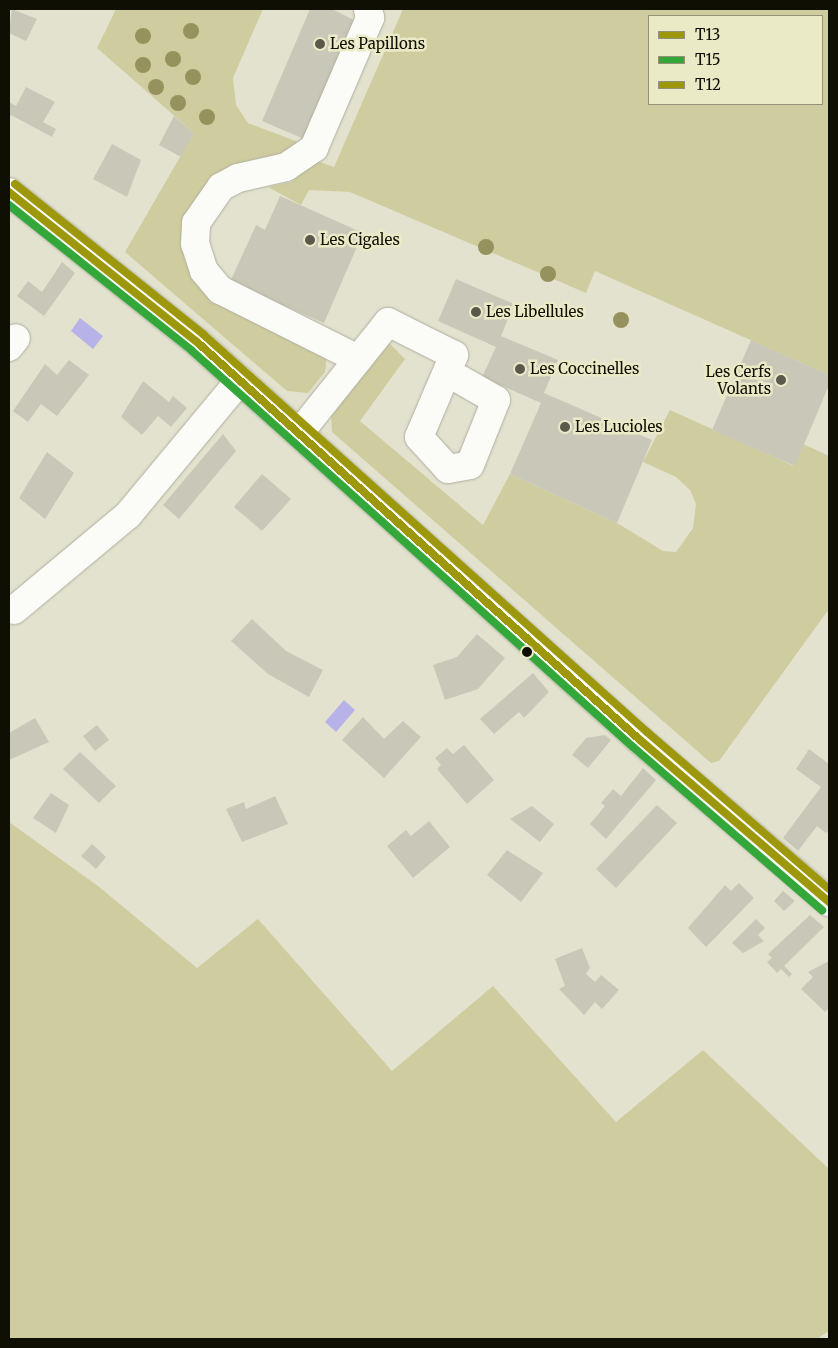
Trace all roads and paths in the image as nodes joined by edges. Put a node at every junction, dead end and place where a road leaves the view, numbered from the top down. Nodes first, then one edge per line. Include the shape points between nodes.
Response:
1 (368, 9) edge
2 (9, 192) edge
3 (358, 359) junction
4 (447, 372) dead end
5 (240, 380) junction
6 (300, 432) junction
7 (14, 610) dead end
8 (829, 902) edge

1 - 3 street via 370,18 314,148 286,167 238,178 221,187 196,223 196,244 204,271 220,290
2 - 5 street
3 - 4 street via 388,322 454,355
3 - 6 street
5 - 6 street
5 - 7 street via 128,514
6 - 8 street via 640,740

